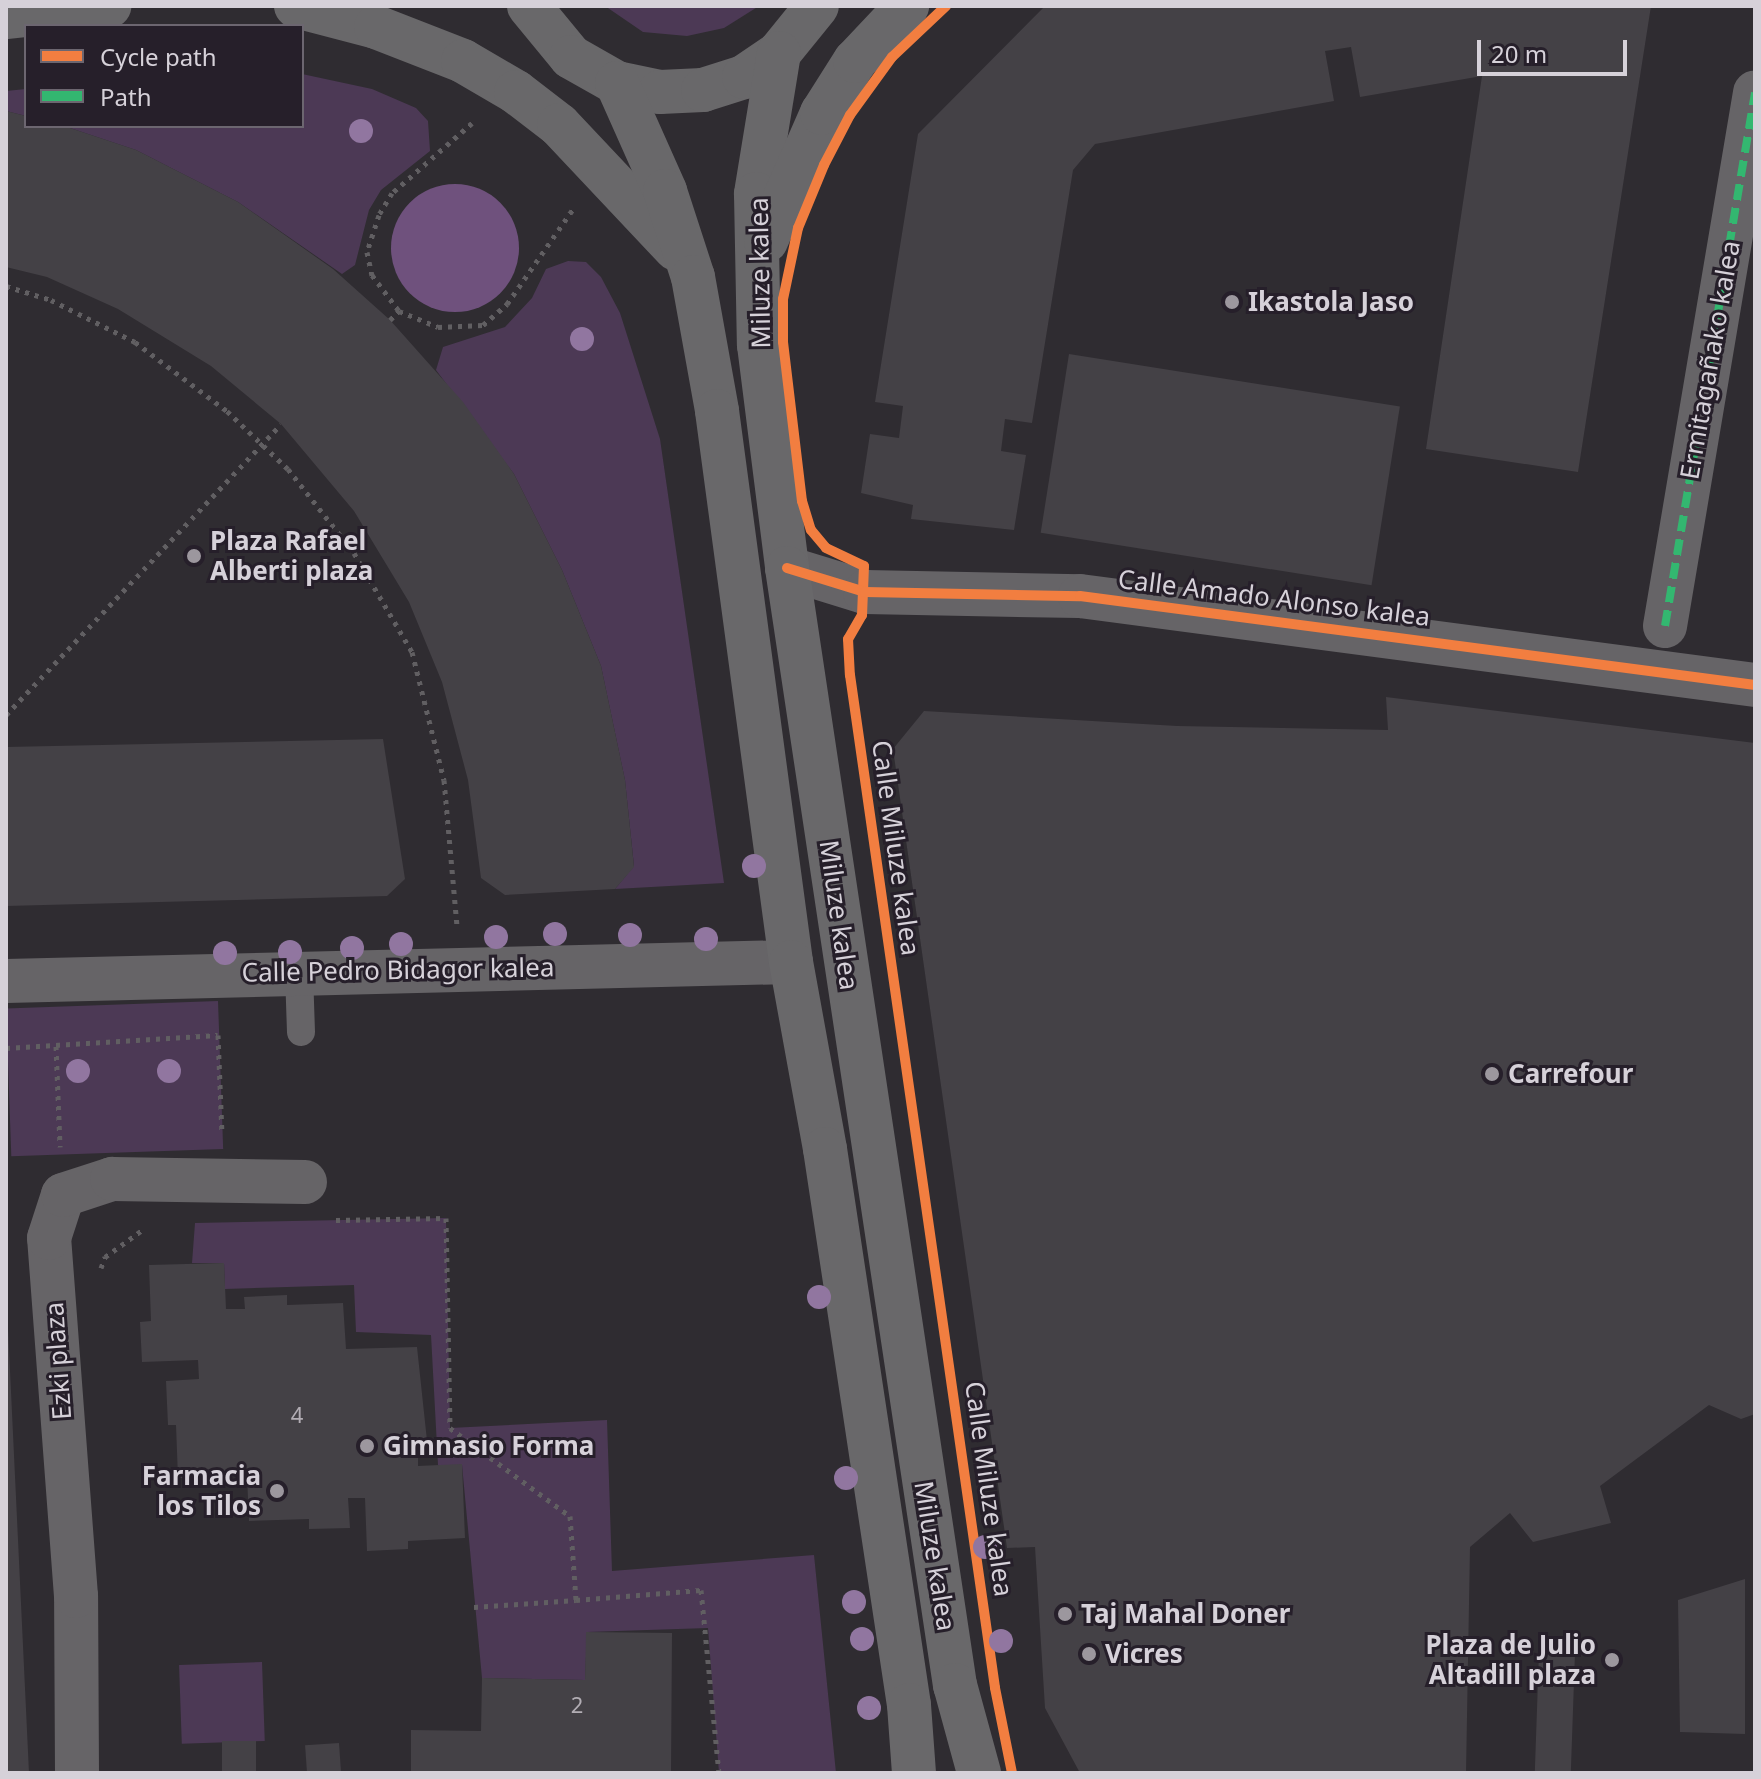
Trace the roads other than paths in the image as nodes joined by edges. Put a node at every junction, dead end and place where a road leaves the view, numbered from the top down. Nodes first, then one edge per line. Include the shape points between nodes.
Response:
1 (109, 6) edge
2 (296, 6) edge
3 (817, 6) edge
4 (907, 6) edge
5 (522, 10) edge
6 (6, 17) edge
7 (779, 53) junction
8 (617, 83) junction
9 (1755, 93) edge
10 (759, 258) junction
11 (687, 262) junction
12 (787, 568) junction
13 (1665, 626) dead end
14 (1755, 685) edge
15 (791, 962) junction
16 (299, 972) junction
17 (6, 981) edge
18 (301, 1032) dead end
19 (313, 1201) road end
20 (77, 1773) edge
21 (914, 1773) edge
22 (979, 1773) edge

1 - 6 main road
2 - 11 main road via 376,27 463,61 516,92 559,125
3 - 7 main road
4 - 10 main road via 855,61 822,113
5 - 8 main road via 571,57
7 - 8 main road via 744,77 703,90 660,92
7 - 10 main road, Miluze kalea via 756,194
8 - 11 main road, Miluze kalea via 665,191
9 - 13 street, Ermitagañako kalea
10 - 12 main road, Miluze kalea via 759,345
11 - 15 main road, Miluze kalea via 717,411
12 - 14 street, Calle Amado Alonso kalea via 865,592 1080,596
12 - 22 main road, Miluze kalea via 955,1685
15 - 16 street, Calle Pedro Bidagor kalea
15 - 21 main road, Miluze kalea via 828,1164 909,1705
16 - 17 street, Calle Pedro Bidagor kalea
16 - 18 lane
19 - 20 street, Ezki plaza via 112,1179 63,1195 49,1238 76,1596

